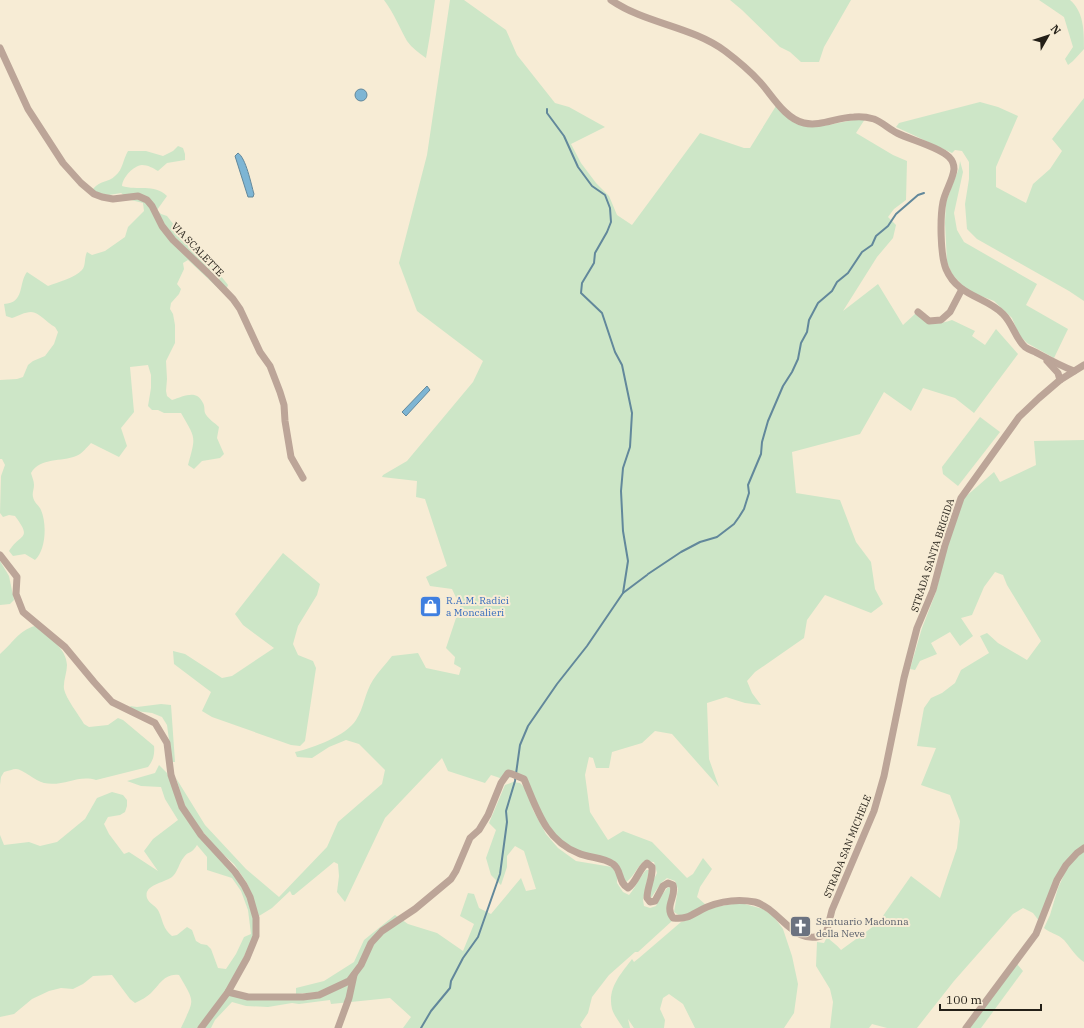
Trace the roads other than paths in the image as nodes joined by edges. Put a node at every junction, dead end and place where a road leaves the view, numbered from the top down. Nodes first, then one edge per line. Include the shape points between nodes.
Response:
1 (611, 0) edge
2 (0, 48) edge
3 (962, 289) junction
4 (918, 312) dead end
5 (1041, 356) junction
6 (1084, 365) edge
7 (1074, 372) junction
8 (1060, 380) junction
9 (303, 478) dead end
10 (0, 555) edge
11 (918, 628) joint
12 (1084, 848) edge
13 (354, 975) junction
14 (228, 992) junction
15 (201, 1028) edge
16 (338, 1028) edge
17 (966, 1028) edge

1 - 3 street via 640,16 713,43 745,67 794,119 815,124 866,117 949,157 954,163 954,171 943,201 942,248 946,268
2 - 9 street, VIA SCALETTE via 28,109 60,158 81,183 102,197 113,199 138,196 147,200 173,240 233,299 270,366 284,405 290,452
3 - 4 street via 950,312 941,320 929,320
3 - 5 street via 994,306 1010,322 1022,344
5 - 7 street
5 - 8 street via 1058,373
6 - 7 street, STRADA SANTA BRIGIDA
7 - 8 street, STRADA SANTA BRIGIDA
8 - 11 street, STRADA SANTA BRIGIDA via 1019,417 961,498 933,590
10 - 14 street via 17,577 16,594 23,612 65,646 112,702 155,723 168,743 171,775 182,807 212,849 227,862 244,885 256,918 256,936
11 - 13 street, STRADA SAN MICHELE via 874,811 832,910 826,934 800,934 765,906 743,900 707,907 687,918 673,918 670,914 675,890 673,885 668,883 663,886 654,901 650,902 647,891 653,875 652,867 647,863 628,888 624,886 614,864 579,854 560,844 542,821 524,779 508,773 500,783 488,815 479,830 470,838 451,879 415,909 382,931 371,943
12 - 17 street via 1066,865 1057,880 1036,934
13 - 14 street via 342,985 319,995 248,997
13 - 16 street
14 - 15 street

